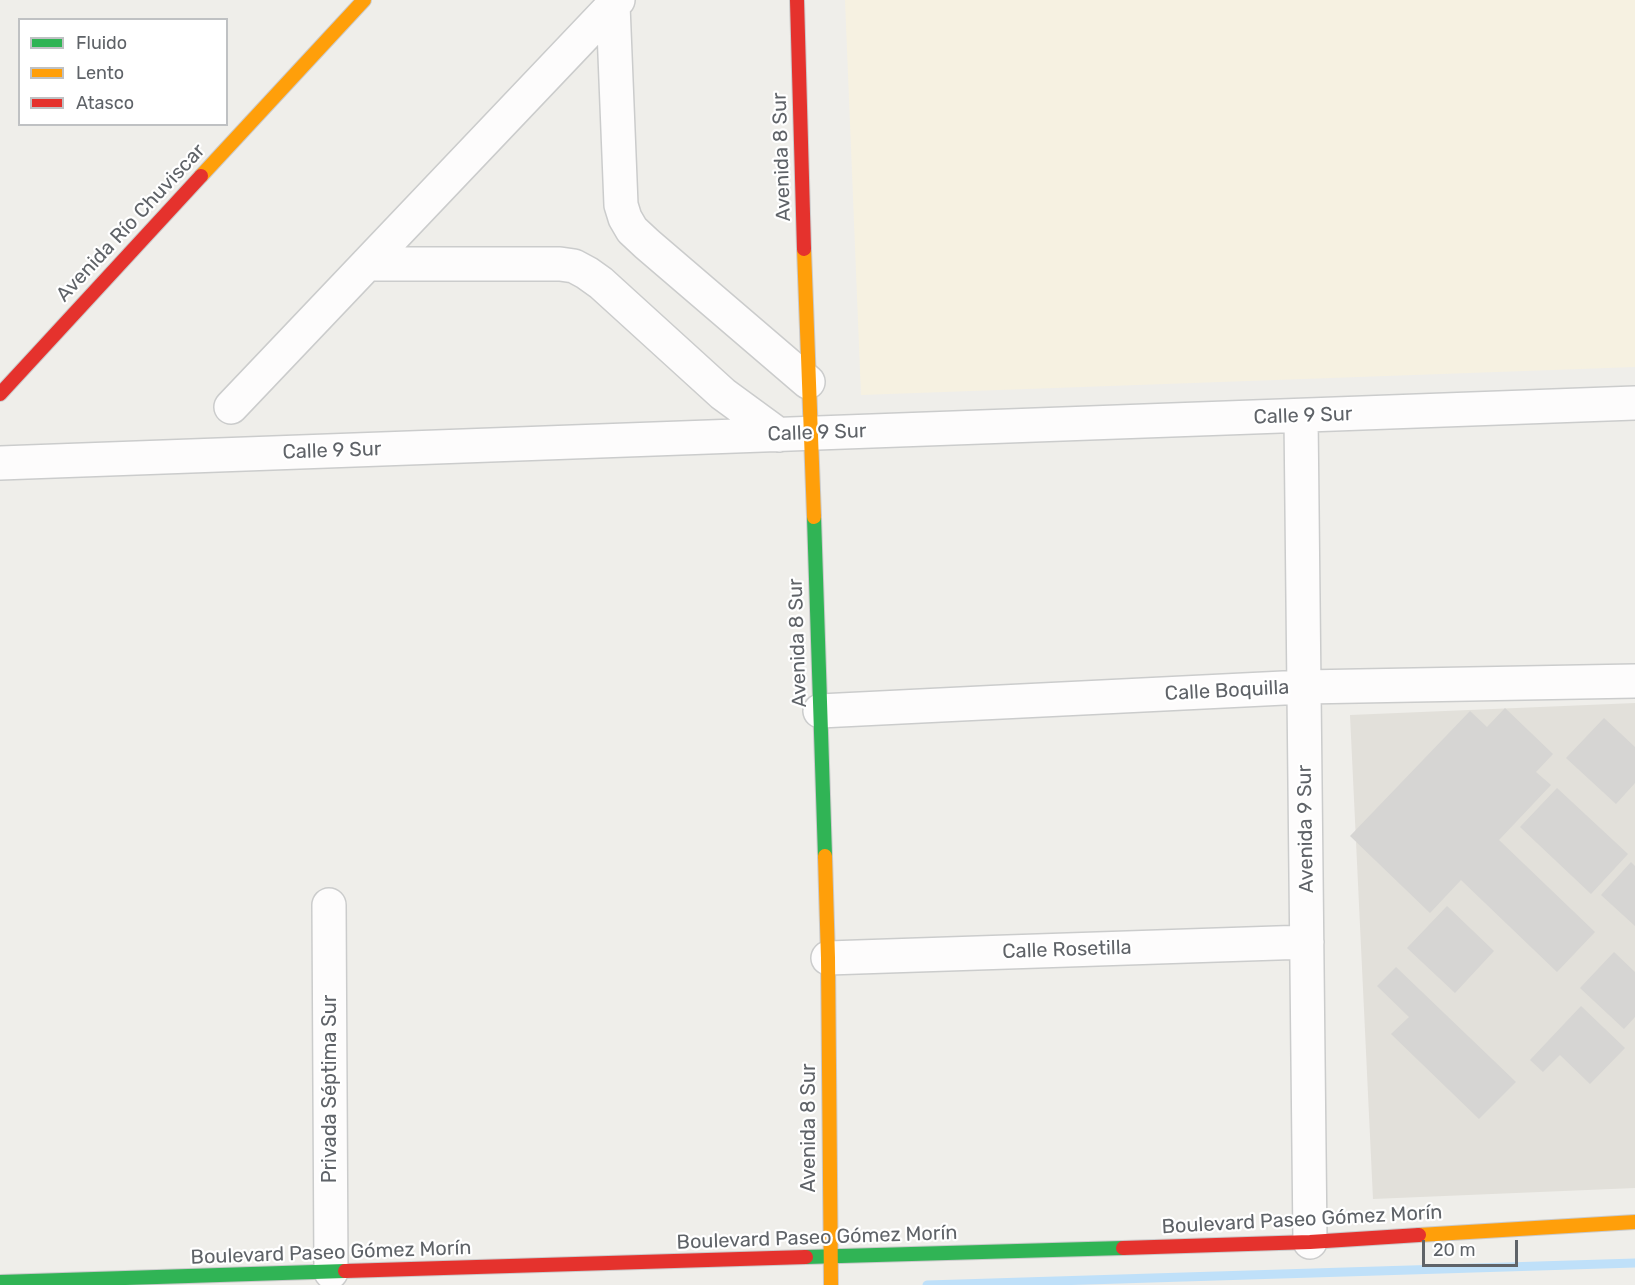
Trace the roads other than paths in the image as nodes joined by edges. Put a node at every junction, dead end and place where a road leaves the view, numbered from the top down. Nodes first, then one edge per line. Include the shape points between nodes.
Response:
1 (364, 0) edge
2 (797, 0) edge
3 (615, 2) edge
4 (367, 264) junction
5 (808, 382) junction
6 (0, 394) edge
7 (1635, 404) edge
8 (231, 407) dead end
9 (1301, 416) junction
10 (811, 434) junction
11 (779, 435) junction
12 (0, 463) edge
13 (1635, 681) edge
14 (1304, 687) junction
15 (820, 711) junction
16 (329, 905) dead end
17 (1307, 942) junction
18 (828, 958) junction
19 (1635, 1222) edge
20 (1310, 1242) junction
21 (830, 1257) junction
22 (331, 1272) junction
23 (0, 1282) edge
24 (831, 1285) edge

1 - 6 main road, Avenida Río Chuviscar
2 - 5 main road, Avenida 8 Sur
3 - 4 street
3 - 5 street via 621,205 625,218 632,230
4 - 8 street
4 - 11 street via 574,266 601,283 723,394
5 - 10 main road, Avenida 8 Sur
7 - 9 street, Calle 9 Sur
9 - 10 street, Calle 9 Sur
9 - 14 street, Avenida 9 Sur
10 - 11 street, Calle 9 Sur
10 - 15 main road, Avenida 8 Sur
11 - 12 street, Calle 9 Sur
13 - 14 street, Calle Boquilla
14 - 15 street, Calle Boquilla
14 - 17 street, Avenida 9 Sur
15 - 18 main road, Avenida 8 Sur
16 - 22 street, Privada Séptima Sur
17 - 18 street, Calle Rosetilla
17 - 20 street, Avenida 9 Sur
18 - 21 main road, Avenida 8 Sur
19 - 20 main road, Boulevard Paseo Gómez Morín
20 - 21 main road, Boulevard Paseo Gómez Morín
21 - 22 main road, Boulevard Paseo Gómez Morín
21 - 24 main road, Avenida 8 Sur
22 - 23 main road, Boulevard Paseo Gómez Morín

